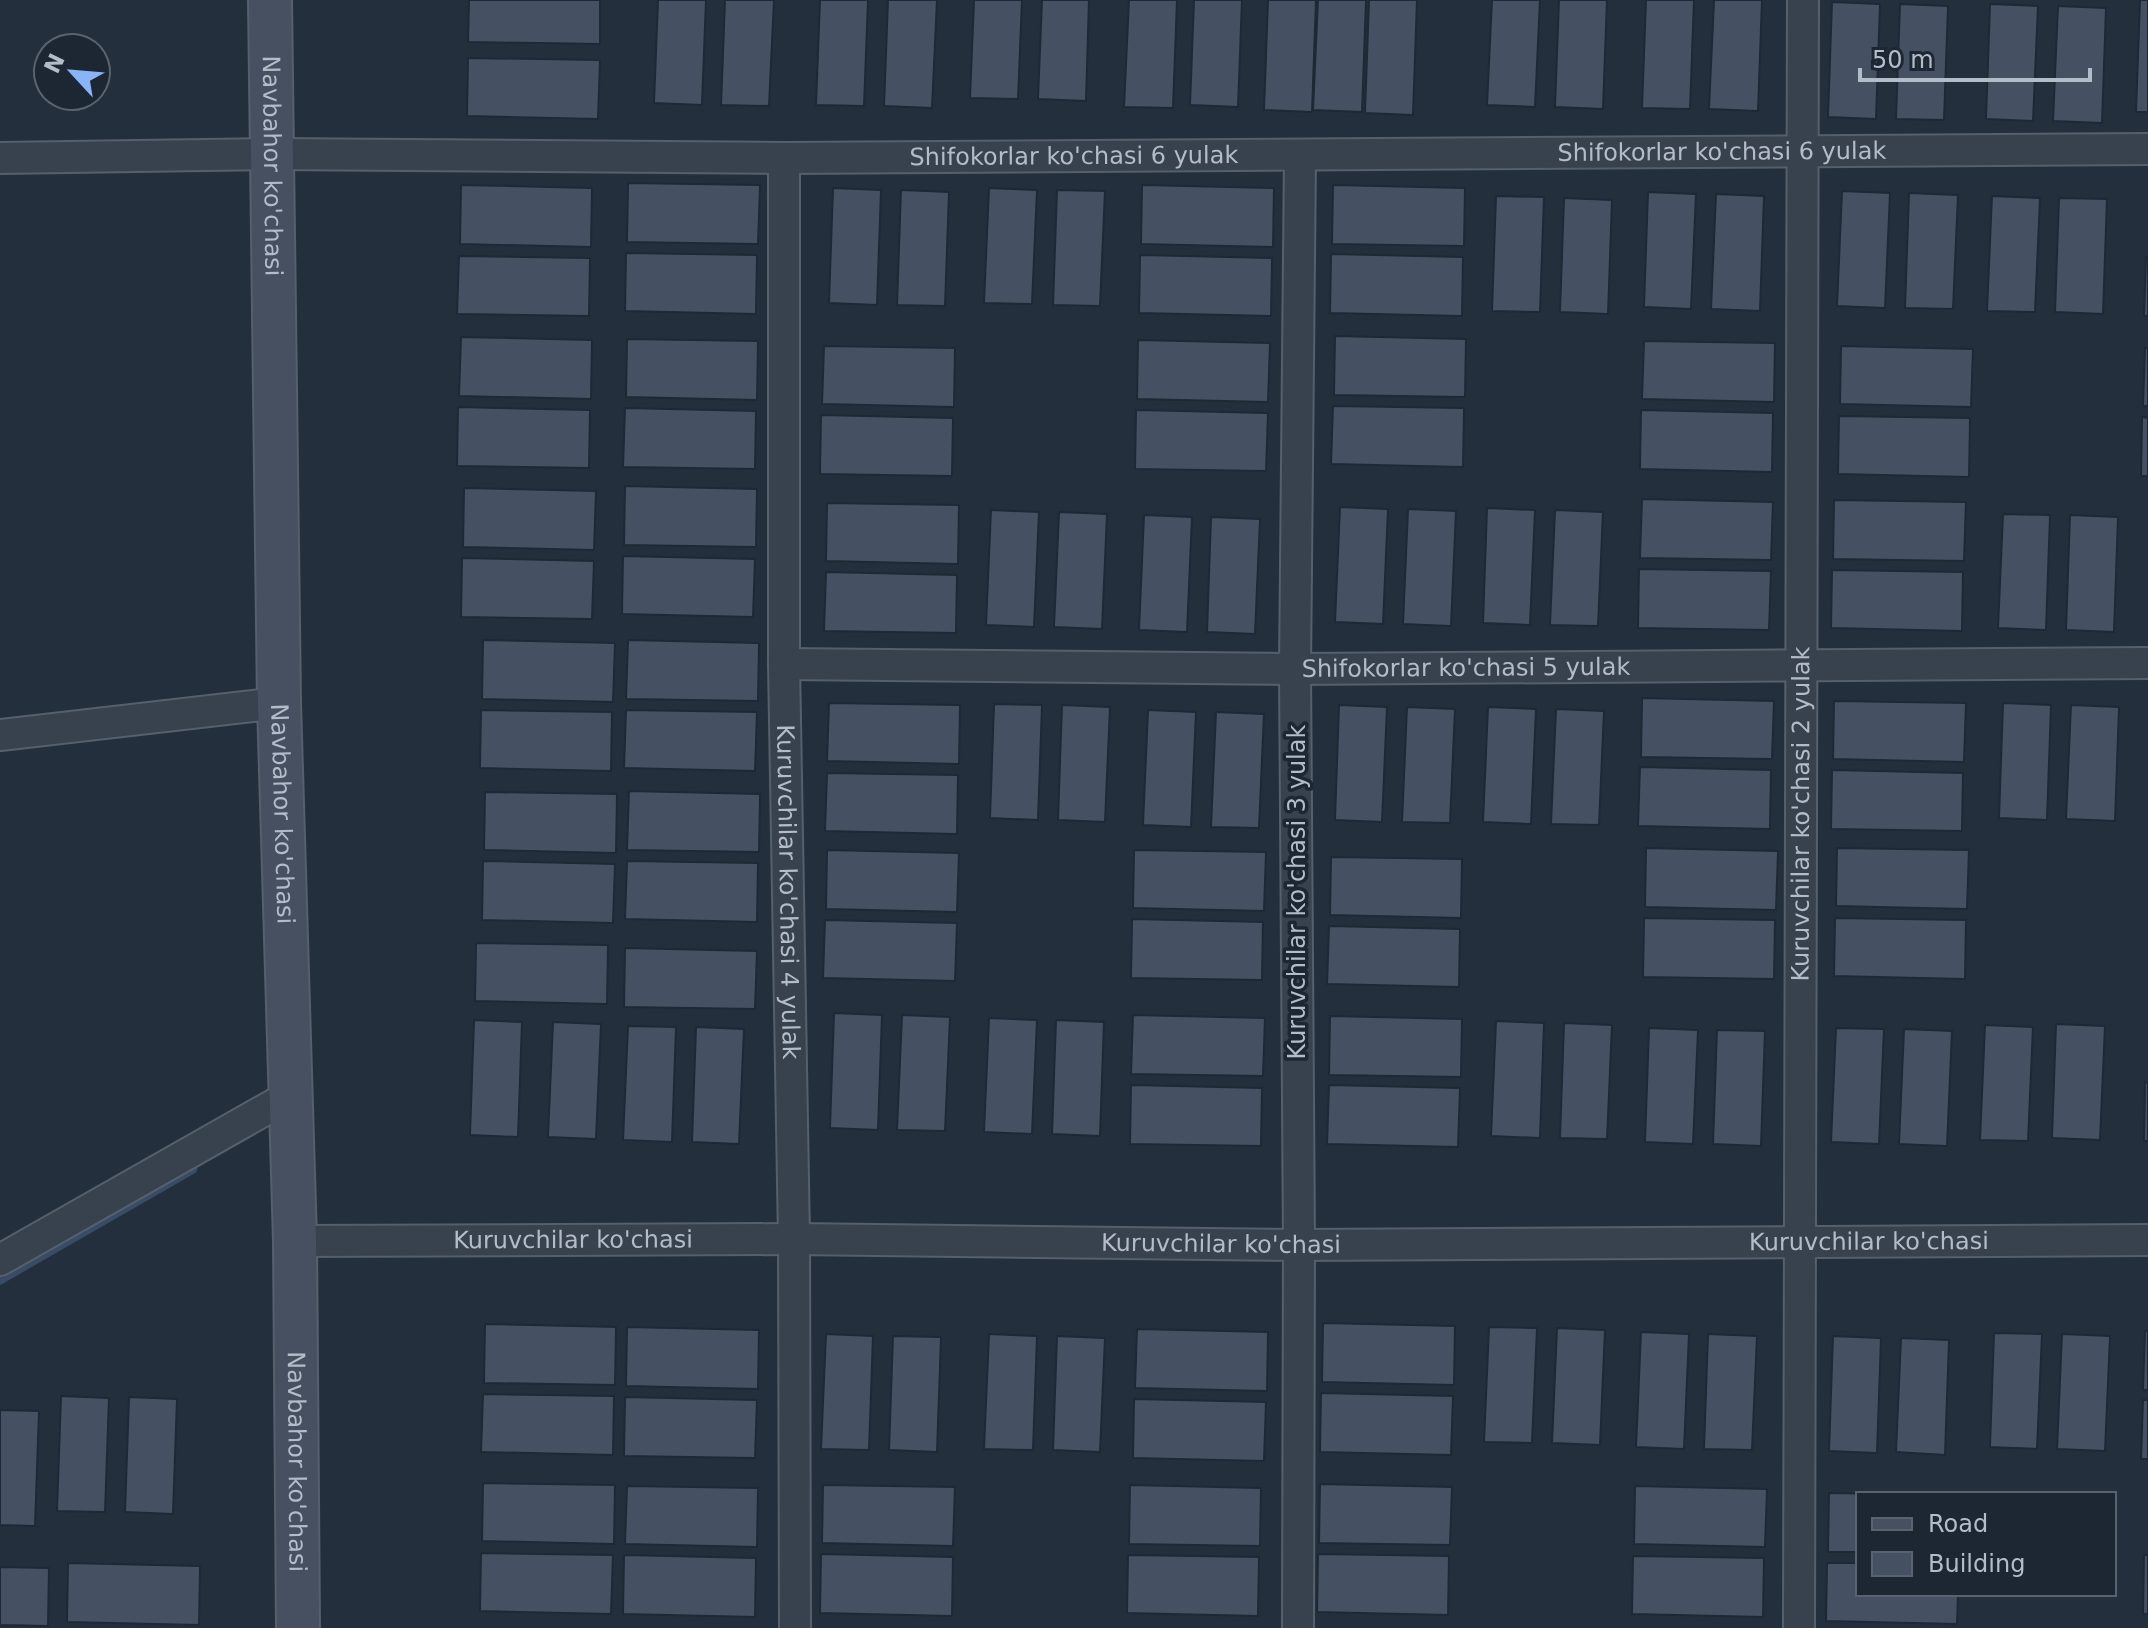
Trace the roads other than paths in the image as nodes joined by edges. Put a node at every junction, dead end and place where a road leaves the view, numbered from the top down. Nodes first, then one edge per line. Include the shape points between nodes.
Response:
1 (270, 0) edge
2 (1803, 0) edge
3 (1805, 149) junction
4 (2148, 149) edge
5 (272, 154) junction
6 (1300, 155) junction
7 (0, 158) edge
8 (784, 158) junction
9 (2148, 663) edge
10 (784, 664) junction
11 (1802, 666) junction
12 (1295, 669) junction
13 (279, 703) junction
14 (0, 735) edge
15 (291, 1095) junction
16 (794, 1239) junction
17 (2148, 1240) edge
18 (295, 1241) junction
19 (1799, 1241) junction
20 (1299, 1245) junction
21 (0, 1260) edge
22 (298, 1628) edge
23 (795, 1628) edge
24 (1298, 1628) edge
25 (1799, 1628) edge

1 - 5 main road, Navbahor ko'chasi
2 - 3 street, Kuruvchilar ko'chasi 2 yulak
3 - 4 street, Shifokorlar ko'chasi 6 yulak
3 - 6 street, Shifokorlar ko'chasi 6 yulak
3 - 11 street, Kuruvchilar ko'chasi 2 yulak
5 - 7 street, Shifokorlar ko'chasi 6 yulak
5 - 8 street, Shifokorlar ko'chasi 6 yulak
5 - 13 main road, Navbahor ko'chasi
6 - 8 street, Shifokorlar ko'chasi 6 yulak
6 - 12 street, Kuruvchilar ko'chasi 3 yulak
8 - 10 street, Kuruvchilar ko'chasi 4 yulak
9 - 11 street, Shifokorlar ko'chasi 5 yulak
10 - 12 street, Shifokorlar ko'chasi 5 yulak
10 - 16 street, Kuruvchilar ko'chasi 4 yulak
11 - 12 street, Shifokorlar ko'chasi 5 yulak
11 - 19 street, Kuruvchilar ko'chasi 2 yulak
12 - 20 street, Kuruvchilar ko'chasi 3 yulak
13 - 14 street
13 - 15 main road, Navbahor ko'chasi
15 - 18 main road, Navbahor ko'chasi
15 - 21 street
16 - 18 street, Kuruvchilar ko'chasi
16 - 20 street, Kuruvchilar ko'chasi
16 - 23 street, Kuruvchilar ko'chasi 4 yulak
17 - 19 street, Kuruvchilar ko'chasi
18 - 22 main road, Navbahor ko'chasi
19 - 20 street, Kuruvchilar ko'chasi
19 - 25 street, Kuruvchilar ko'chasi 2 yulak
20 - 24 street, Kuruvchilar ko'chasi 3 yulak

